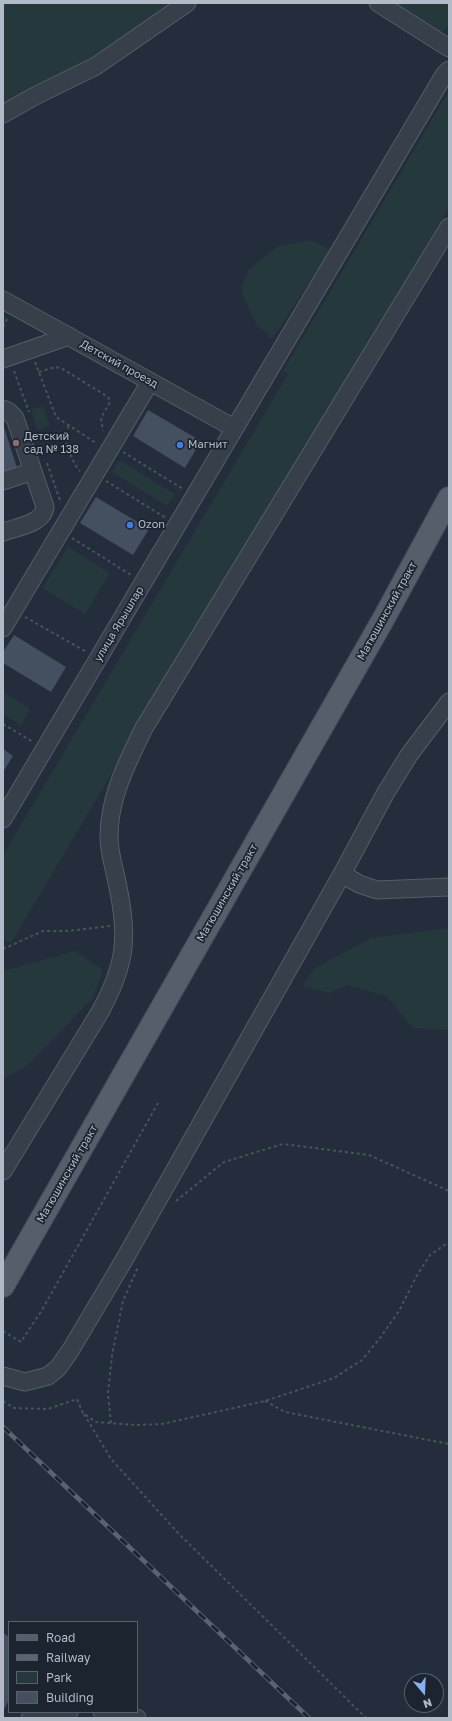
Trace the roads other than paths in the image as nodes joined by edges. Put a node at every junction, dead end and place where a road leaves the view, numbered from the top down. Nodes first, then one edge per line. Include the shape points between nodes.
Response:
1 (187, 3) edge
2 (378, 3) edge
3 (449, 48) edge
4 (449, 70) edge
5 (3, 114) edge
6 (449, 227) edge
7 (3, 300) edge
8 (69, 336) junction
9 (3, 359) edge
10 (150, 382) junction
11 (3, 409) edge
12 (234, 428) junction
13 (33, 471) junction
14 (3, 481) edge
15 (449, 498) edge
16 (41, 518) junction
17 (449, 518) edge
18 (3, 532) edge
19 (60, 533) junction
20 (416, 559) junction
21 (3, 628) edge
22 (449, 702) edge
23 (3, 819) edge
24 (342, 874) junction
25 (449, 887) edge
26 (3, 1171) edge
27 (3, 1286) edge
28 (3, 1376) edge
29 (63, 1713) edge
30 (108, 1713) edge
31 (30, 1718) edge
32 (136, 1718) edge

1 - 5 street via 96,66
2 - 3 street
4 - 12 street, улица Ярышлар
6 - 26 street via 144,728 129,759 113,802 109,838 111,859 123,910 123,949 119,969 112,989
7 - 8 street, Детский проезд
8 - 9 street
8 - 10 street, Детский проезд
10 - 12 street, Детский проезд
10 - 19 street
11 - 13 street via 15,418
12 - 23 street, улица Ярышлар
13 - 14 street
13 - 16 street via 45,504
15 - 20 main road, Матюшинский тракт
16 - 18 street
16 - 19 street
17 - 20 street
19 - 21 street
20 - 27 main road, Матюшинский тракт
22 - 24 street via 409,755
24 - 25 street via 359,884 377,890
24 - 28 street via 70,1352 48,1376 25,1382
29 - 31 street
30 - 32 street

